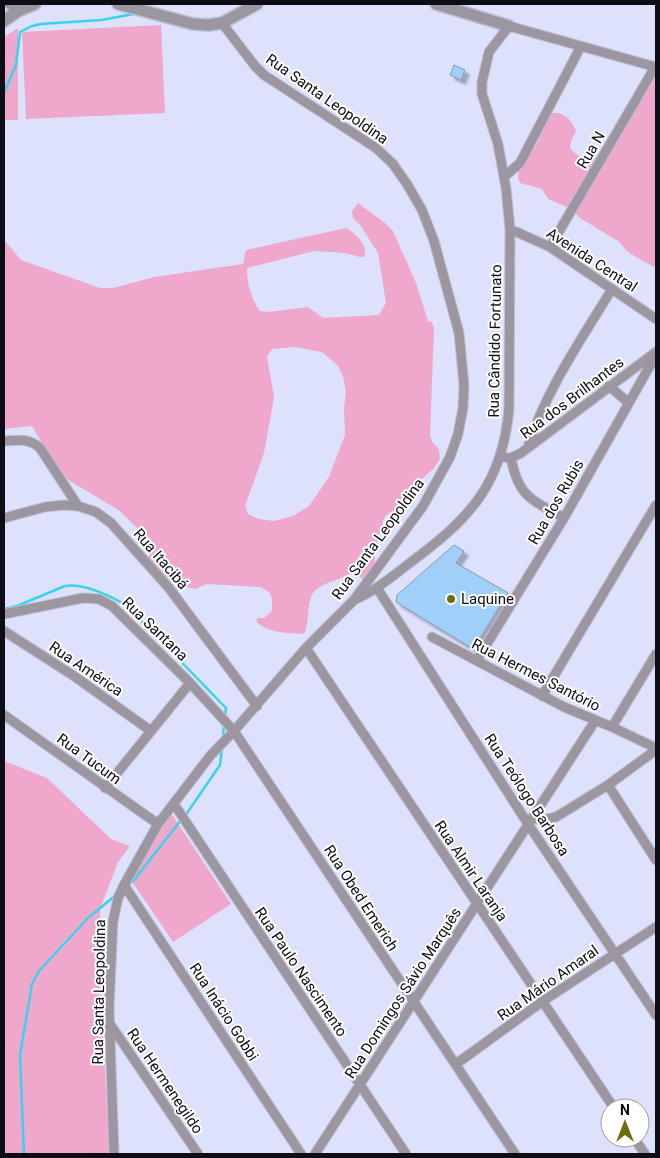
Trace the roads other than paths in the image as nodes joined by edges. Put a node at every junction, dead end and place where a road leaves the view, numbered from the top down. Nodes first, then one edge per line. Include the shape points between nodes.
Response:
1 (35, 4) edge
2 (118, 4) edge
3 (257, 4) edge
4 (436, 4) edge
5 (14, 7) edge
6 (4, 22) edge
7 (222, 23) junction
8 (509, 26) junction
9 (580, 46) junction
10 (656, 67) edge
11 (504, 177) junction
12 (510, 229) junction
13 (550, 247) junction
14 (612, 289) junction
15 (656, 318) edge
16 (656, 354) edge
17 (609, 386) junction
18 (629, 403) junction
19 (4, 441) edge
20 (528, 448) junction
21 (501, 457) junction
22 (511, 458) junction
23 (656, 505) edge
24 (78, 506) junction
25 (4, 518) edge
26 (564, 518) junction
27 (377, 588) junction
28 (354, 600) junction
29 (4, 614) edge
30 (4, 630) edge
31 (432, 637) dead end
32 (306, 648) junction
33 (656, 654) edge
34 (477, 660) junction
35 (190, 683) junction
36 (542, 696) junction
37 (257, 706) junction
38 (4, 715) edge
39 (595, 721) junction
40 (612, 727) junction
41 (151, 731) junction
42 (234, 732) junction
43 (656, 749) edge
44 (608, 785) junction
45 (105, 788) junction
46 (174, 804) junction
47 (530, 821) junction
48 (158, 824) junction
49 (656, 860) edge
50 (124, 885) junction
51 (477, 904) junction
52 (656, 927) edge
53 (615, 954) junction
54 (543, 1002) junction
55 (413, 1003) junction
56 (656, 1015) edge
57 (110, 1023) junction
58 (456, 1064) junction
59 (360, 1085) junction
60 (607, 1098) edge
61 (114, 1154) edge
62 (198, 1154) edge
63 (301, 1154) edge
64 (315, 1154) edge
65 (406, 1154) edge
66 (515, 1154) edge

1 - 5 street
2 - 7 street via 193,24
3 - 7 street
4 - 8 street
5 - 6 street
7 - 28 street, Rua Santa Leopoldina via 264,75 376,148 393,164 422,210 434,241 459,333 463,408 450,457 423,506
8 - 9 street
8 - 11 street, Rua Cândido Fortunato via 488,52 482,82 482,94 498,144
9 - 10 street
9 - 11 street via 520,163
10 - 13 street, Rua N
11 - 12 street, Rua Cândido Fortunato
12 - 13 street, Avenida Central
12 - 21 street, Rua Cândido Fortunato via 509,408
13 - 14 street, Avenida Central
14 - 15 street, Avenida Central
14 - 20 street via 541,410
16 - 17 street, Rua dos Brilhantes
16 - 18 street, Rua dos Rubis
17 - 18 street
17 - 20 street, Rua dos Brilhantes
18 - 26 street, Rua dos Rubis
19 - 24 street via 34,442
20 - 22 street, Rua dos Brilhantes
21 - 22 street
21 - 27 street, Rua Cândido Fortunato via 472,509 437,543
22 - 26 street via 516,480 529,498
23 - 36 street
24 - 25 street, Rua Itacibá via 45,507
24 - 37 street, Rua Itacibá via 96,512 126,539 169,588
26 - 34 street, Rua dos Rubis
27 - 28 street, Rua Cândido Fortunato
27 - 47 street, Rua Teólogo Barbosa
28 - 32 street, Rua Santa Leopoldina
29 - 35 street, Rua Santana via 83,598 99,599 112,606
30 - 41 street, Rua América
31 - 34 street, Rua Hermes Santório
32 - 37 street, Rua Santa Leopoldina
32 - 51 street, Rua Almir Laranja
33 - 40 street
34 - 36 street, Rua Hermes Santório
35 - 41 street
35 - 42 street, Rua Santana
36 - 39 street, Rua Hermes Santório
37 - 42 street, Rua Santa Leopoldina
38 - 45 street, Rua Tucum
39 - 40 street, Rua Hermes Santório
39 - 47 street, Rua Domingos Sávio Marquês
40 - 43 street, Rua Hermes Santório
41 - 45 street
42 - 46 street, Rua Santa Leopoldina via 210,756
42 - 55 street, Rua Obed Emerich
43 - 44 street
44 - 47 street via 556,816
44 - 49 street
45 - 48 street, Rua Tucum
46 - 48 street, Rua Santa Leopoldina
46 - 59 street, Rua Paulo Nascimento
47 - 51 street, Rua Domingos Sávio Marquês
47 - 53 street, Rua Teólogo Barbosa
48 - 50 street, Rua Santa Leopoldina
50 - 57 street, Rua Santa Leopoldina via 113,921
50 - 63 street, Rua Inácio Gobbi
51 - 54 street, Rua Almir Laranja
51 - 55 street, Rua Domingos Sávio Marquês
52 - 53 street, Rua Mário Amaral
53 - 54 street, Rua Mário Amaral
53 - 56 street, Rua Teólogo Barbosa
54 - 58 street, Rua Mário Amaral
54 - 60 street, Rua Almir Laranja
55 - 58 street, Rua Obed Emerich
55 - 59 street, Rua Domingos Sávio Marquês
57 - 61 street, Rua Santa Leopoldina
57 - 62 street, Rua Hermenegildo
58 - 66 street, Rua Obed Emerich
59 - 64 street, Rua Domingos Sávio Marquês
59 - 65 street, Rua Paulo Nascimento

